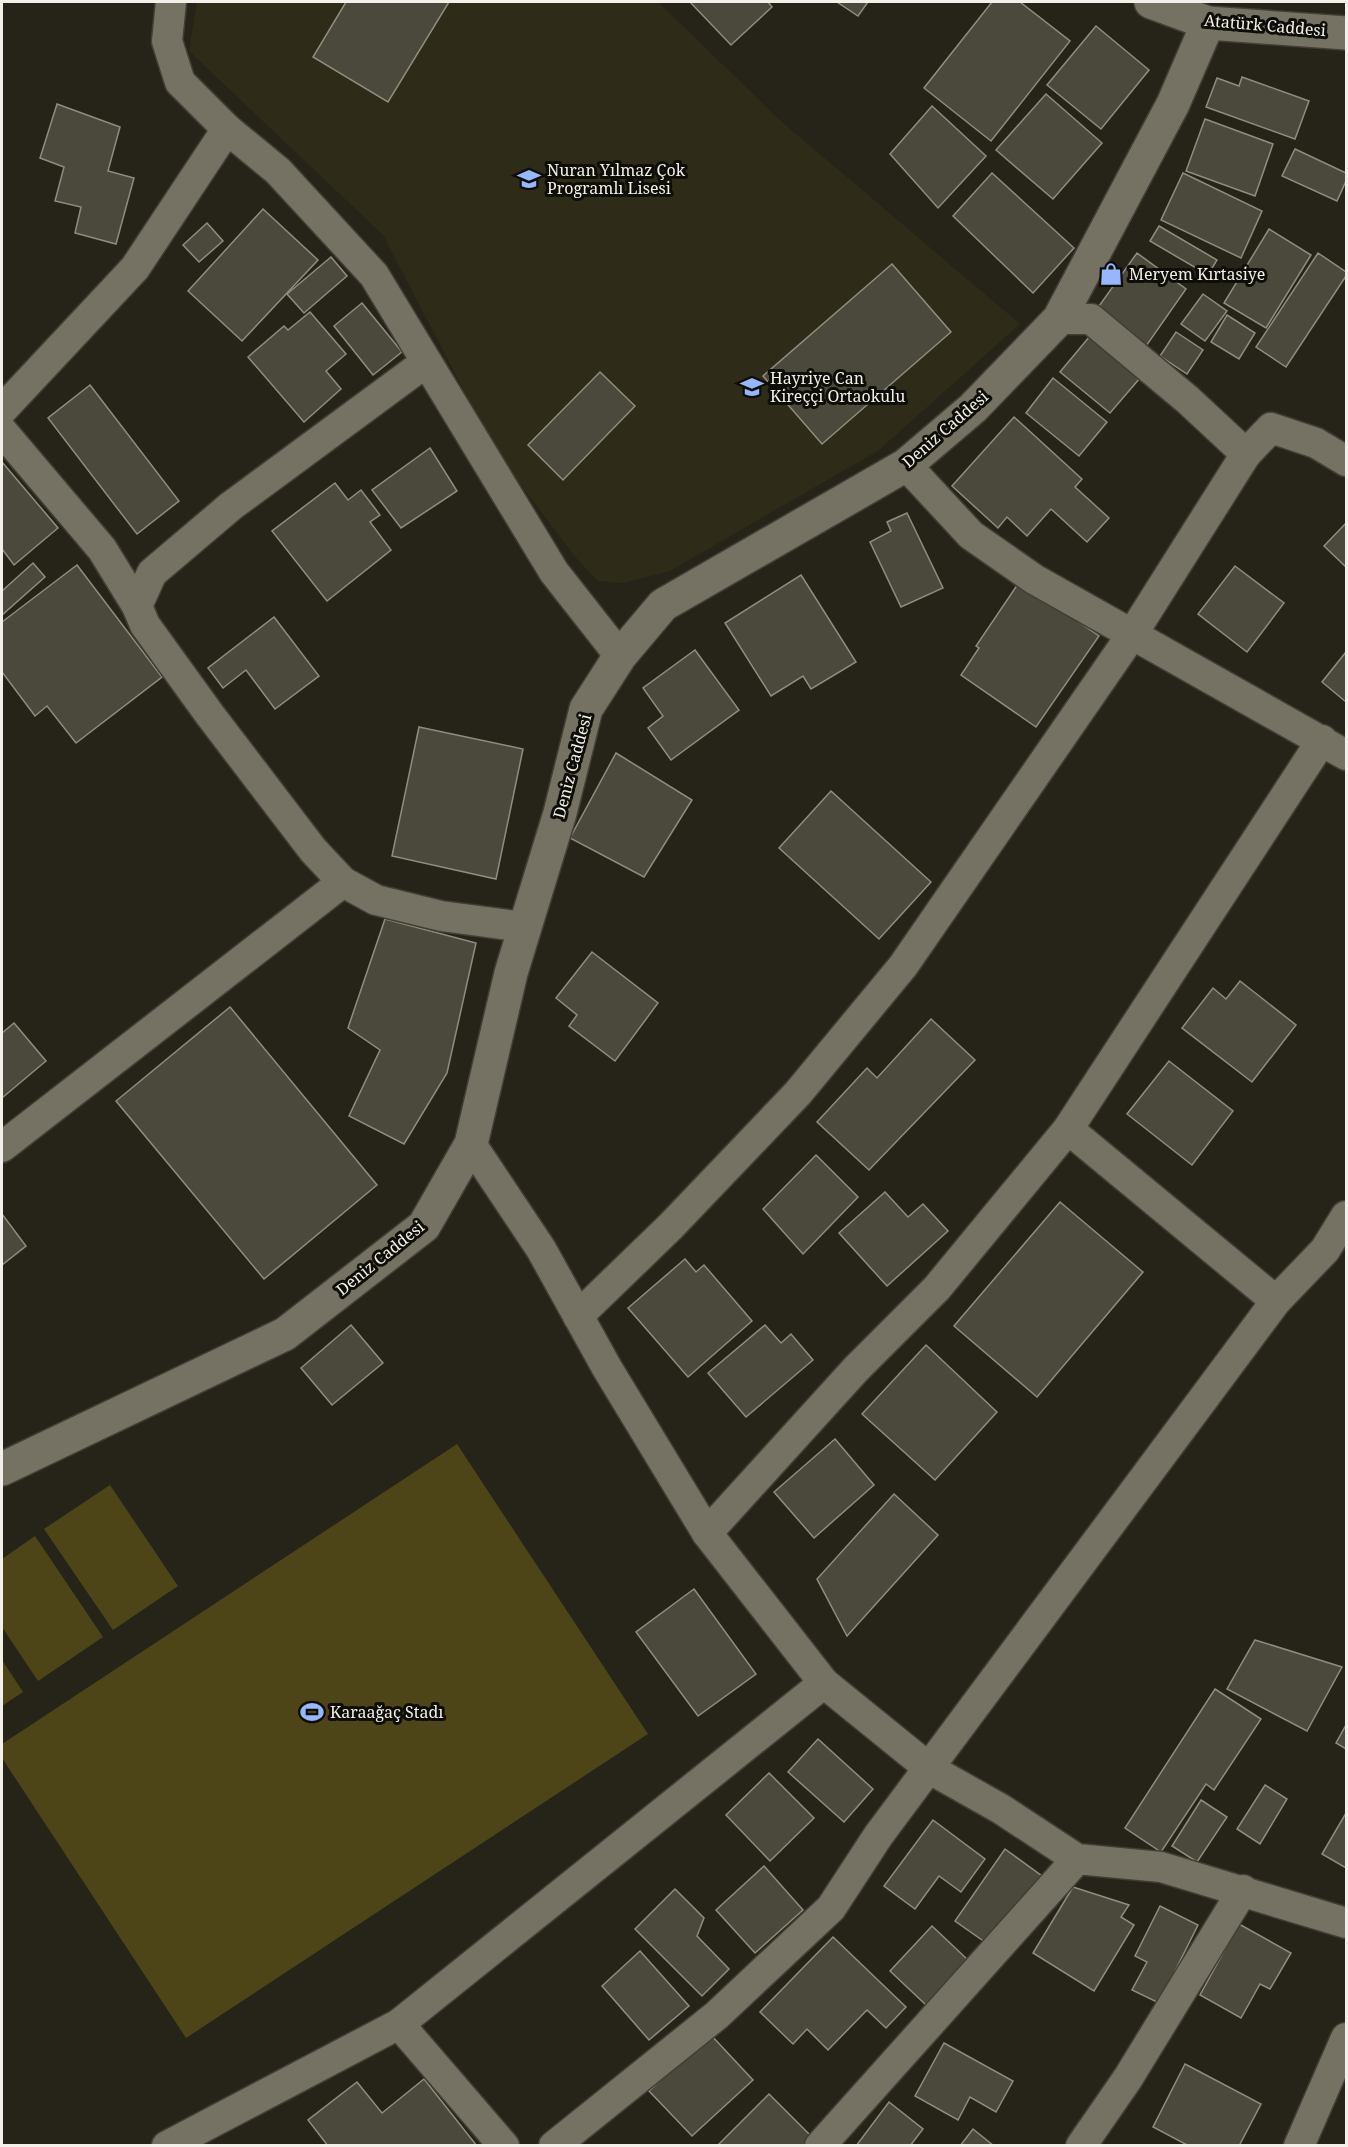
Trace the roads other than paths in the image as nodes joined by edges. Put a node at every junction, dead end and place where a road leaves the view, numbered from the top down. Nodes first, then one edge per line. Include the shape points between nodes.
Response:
1 (171, 2) edge
2 (1151, 2) edge
3 (1208, 23) junction
4 (1347, 33) edge
5 (227, 129) junction
6 (1059, 319) junction
7 (425, 363) junction
8 (2, 410) edge
9 (2, 431) edge
10 (1246, 454) junction
11 (1347, 461) edge
12 (906, 465) junction
13 (137, 606) junction
14 (1133, 633) junction
15 (620, 656) junction
16 (1334, 747) edge
17 (343, 882) junction
18 (524, 927) junction
19 (1068, 1130) junction
20 (471, 1144) junction
21 (2, 1147) edge
22 (1347, 1216) edge
23 (1276, 1301) junction
24 (578, 1316) junction
25 (3, 1466) edge
26 (707, 1533) junction
27 (824, 1683) junction
28 (930, 1769) junction
29 (1077, 1859) junction
30 (1243, 1890) junction
31 (1347, 1923) edge
32 (399, 2024) junction
33 (1347, 2038) edge
34 (167, 2145) edge
35 (504, 2145) edge
36 (554, 2145) edge
37 (820, 2145) edge
38 (1081, 2145) edge
39 (1299, 2145) edge

1 - 5 street via 167,41 180,82
2 - 3 street, Atatürk Caddesi
3 - 4 street, Atatürk Caddesi
3 - 6 street, Deniz Caddesi via 1173,104
5 - 7 street via 278,171 374,275
5 - 8 street via 135,268
6 - 10 street via 1091,320
6 - 12 street, Deniz Caddesi via 973,408
7 - 13 street via 231,506 152,573
7 - 15 street via 554,572
9 - 13 street via 102,549
10 - 11 street via 1271,428 1316,443
10 - 14 street
12 - 14 street via 971,535 1034,579
12 - 15 street, Deniz Caddesi via 663,605
13 - 17 street via 145,626 210,715 312,850
14 - 16 street
14 - 24 street via 903,966 798,1093
15 - 18 street, Deniz Caddesi via 586,709 560,813
16 - 19 street
17 - 18 street via 387,903 441,916
17 - 21 street
18 - 20 street, Deniz Caddesi
19 - 23 street
19 - 26 street via 937,1288 856,1369
20 - 24 street via 541,1249
20 - 25 street, Deniz Caddesi via 424,1226 285,1334
22 - 23 street via 1325,1250
23 - 28 street
24 - 26 street
26 - 27 street
27 - 28 street
27 - 32 street
28 - 29 street
28 - 36 street via 878,1836 831,1908 717,2015
29 - 30 street via 1161,1867
29 - 37 street
30 - 31 street
30 - 38 street via 1128,2078
32 - 34 street
32 - 35 street
33 - 39 street

